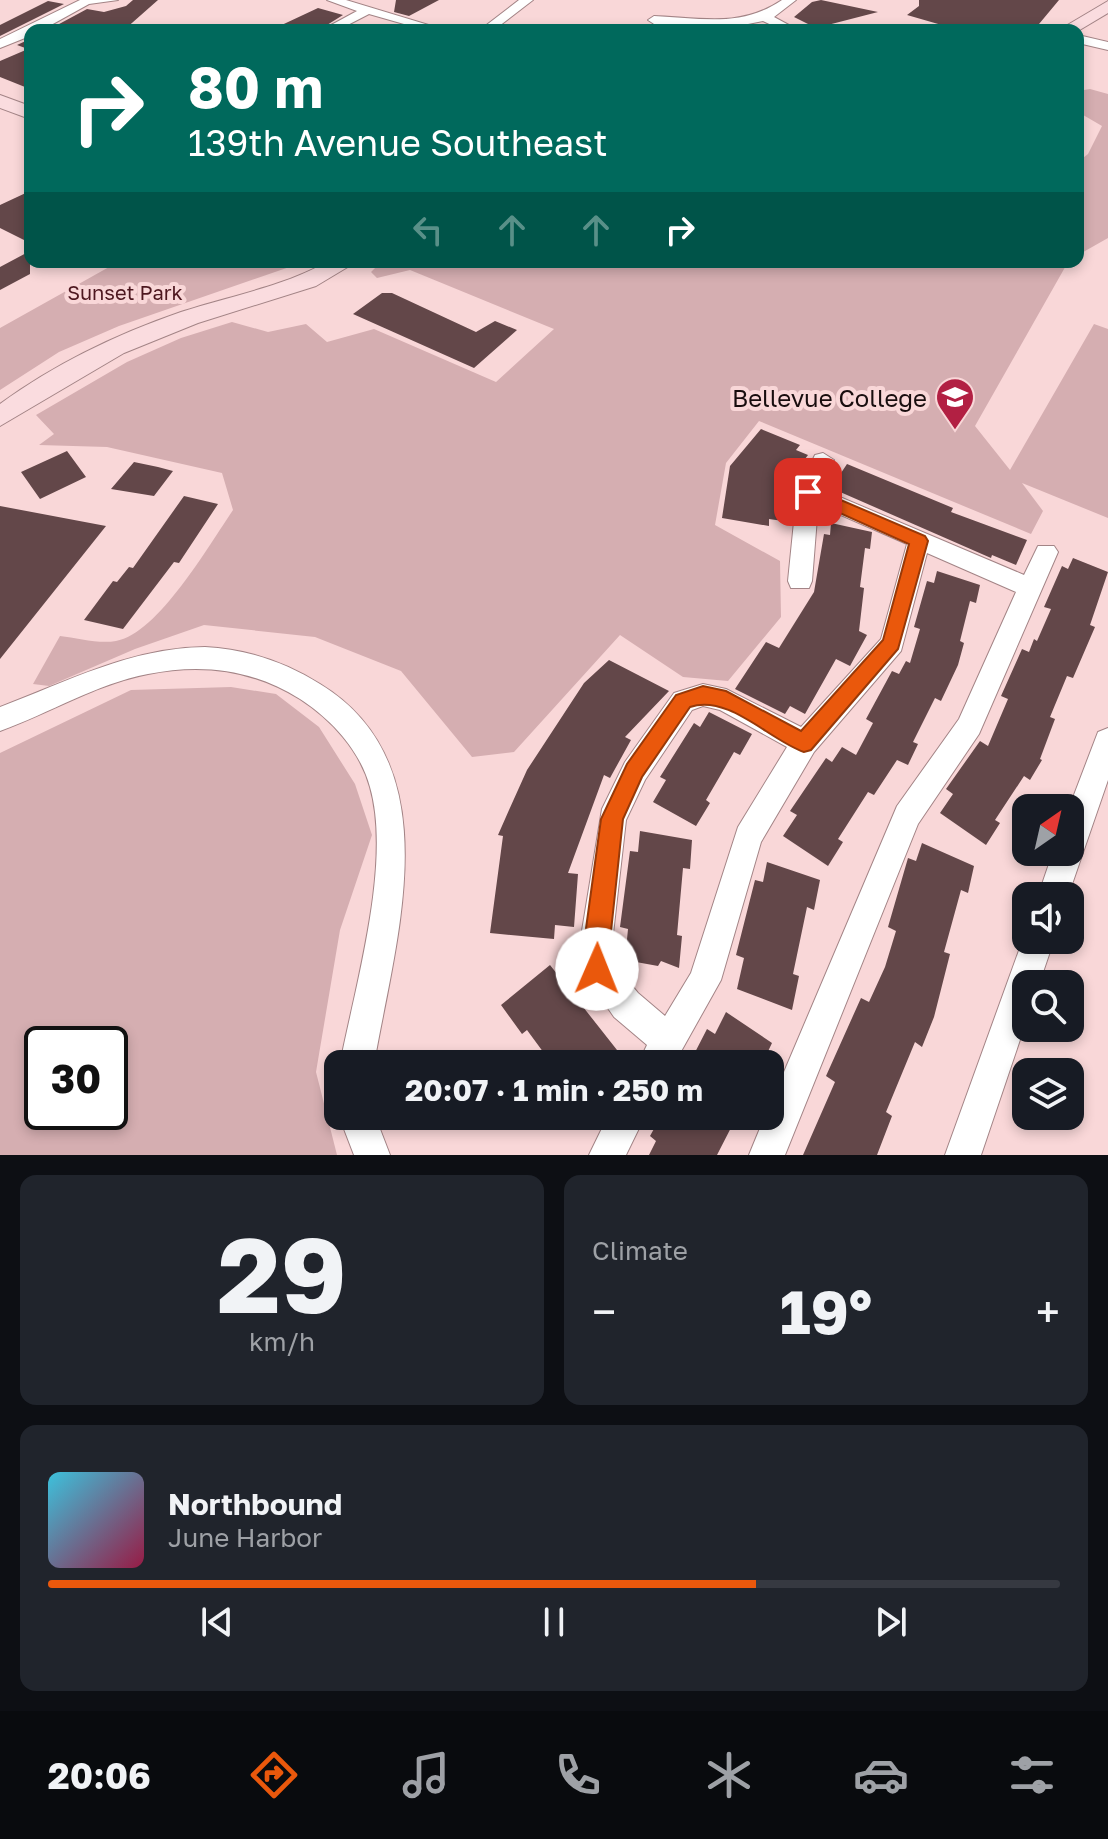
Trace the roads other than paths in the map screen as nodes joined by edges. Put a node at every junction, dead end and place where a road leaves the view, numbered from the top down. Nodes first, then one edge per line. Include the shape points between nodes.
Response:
1 (86, 0) edge
2 (112, 0) edge
3 (333, 0) edge
4 (527, 0) edge
5 (790, 0) edge
6 (1108, 6) edge
7 (368, 10) junction
8 (765, 17) junction
9 (653, 20) edge
10 (43, 24) edge
11 (340, 24) edge
12 (418, 24) edge
13 (496, 24) edge
14 (780, 24) edge
15 (1077, 24) edge
16 (24, 34) edge
17 (1084, 40) edge
18 (0, 44) edge
19 (1108, 46) edge
20 (0, 101) edge
21 (24, 111) edge
22 (332, 268) edge
23 (0, 417) edge
24 (823, 460) dead end
25 (808, 492) junction
26 (919, 541) junction
27 (1046, 552) dead end
28 (800, 581) dead end
29 (1030, 588) junction
30 (0, 719) edge
31 (1108, 740) edge
32 (804, 743) junction
33 (1084, 808) edge
34 (1033, 954) edge
35 (359, 1050) edge
36 (660, 1050) edge
37 (662, 1050) edge
38 (362, 1130) edge
39 (620, 1130) edge
40 (372, 1155) edge
41 (607, 1155) edge
42 (767, 1155) edge
43 (963, 1155) edge

1 - 2 street
1 - 10 street
3 - 7 street
4 - 13 street
5 - 8 street
6 - 15 street
7 - 11 street
7 - 12 street
8 - 9 street via 733,23
8 - 14 street
16 - 18 street
17 - 19 street
20 - 21 street
22 - 23 street via 121,345 50,382
24 - 25 street
25 - 26 street
25 - 28 street
26 - 29 street
26 - 32 street via 892,644
27 - 29 street
29 - 42 street via 969,726 907,816
30 - 35 street via 108,675 147,663 191,659 237,660 265,668 339,712 374,757 390,814 388,878
31 - 33 street
32 - 36 street via 726,700 703,695 683,701 635,771 612,819 597,969
32 - 37 street via 748,837 705,980
34 - 43 street
38 - 40 street
39 - 41 street

